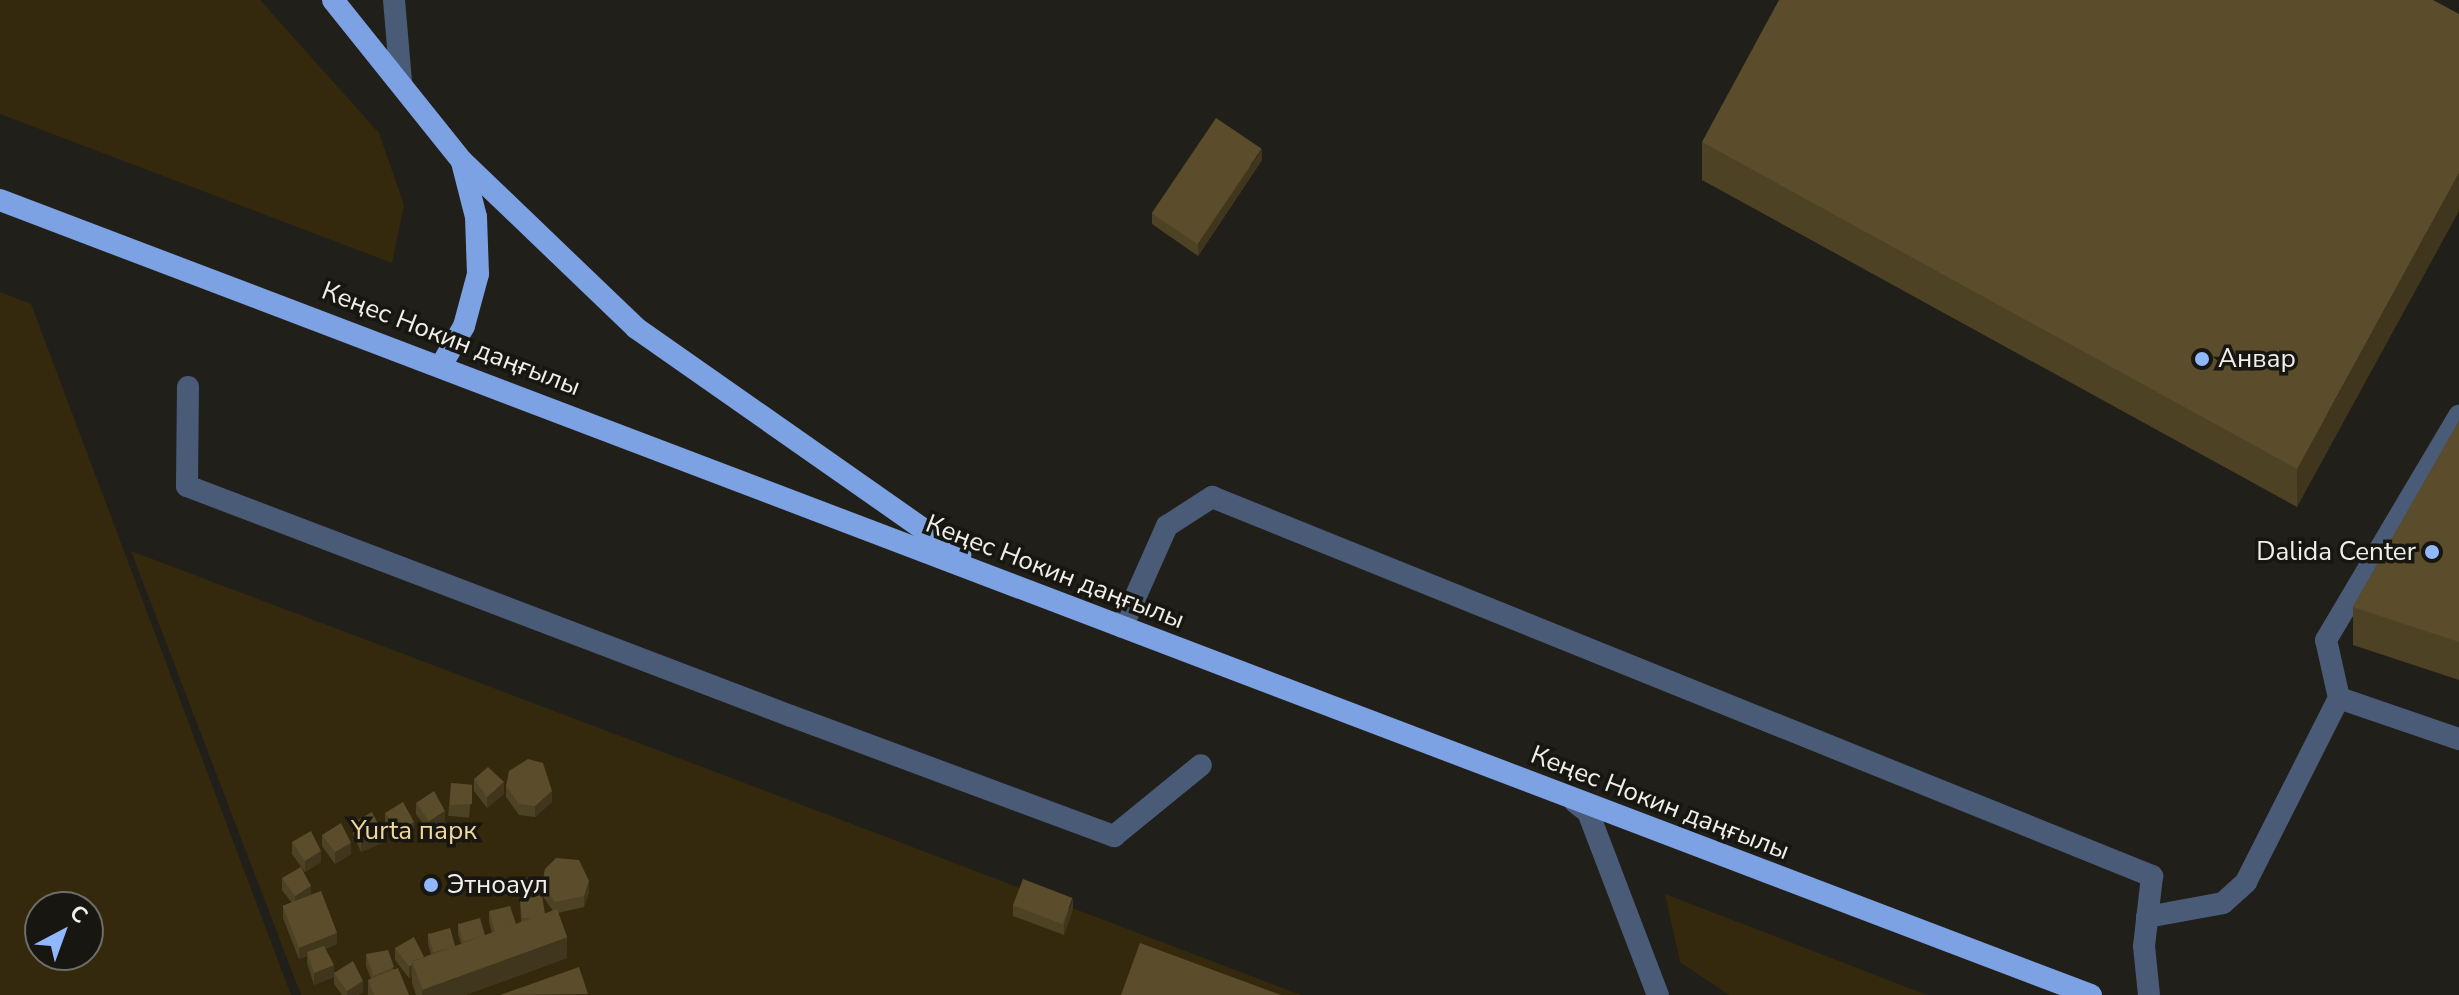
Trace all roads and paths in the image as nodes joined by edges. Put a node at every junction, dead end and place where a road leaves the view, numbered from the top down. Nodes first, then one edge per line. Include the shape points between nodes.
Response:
1 (333, 0) edge
2 (398, 4) edge
3 (401, 81) junction
4 (462, 161) junction
5 (0, 200) edge
6 (442, 364) junction
7 (188, 387) dead end
8 (2459, 416) edge
9 (998, 580) junction
10 (1122, 627) junction
11 (2339, 698) junction
12 (2459, 739) edge
13 (1201, 765) dead end
14 (1575, 802) junction
15 (2147, 917) junction
16 (1658, 995) edge
17 (2091, 995) edge
18 (2149, 995) edge

1 - 3 highway
2 - 3 lane
3 - 4 highway
4 - 6 highway via 476,217 478,274 464,326
4 - 9 highway via 648,337
5 - 6 highway, Кеңес Нокин даңғылы
6 - 9 highway, Кеңес Нокин даңғылы
7 - 13 lane via 187,486 791,716 1114,836
8 - 11 lane via 2326,640
9 - 10 highway, Кеңес Нокин даңғылы
10 - 14 highway, Кеңес Нокин даңғылы
10 - 15 lane via 1167,526 1212,497 2152,876
11 - 12 lane
11 - 15 lane via 2246,882 2223,903
14 - 16 lane via 1588,812
14 - 17 highway, Кеңес Нокин даңғылы
15 - 18 lane

